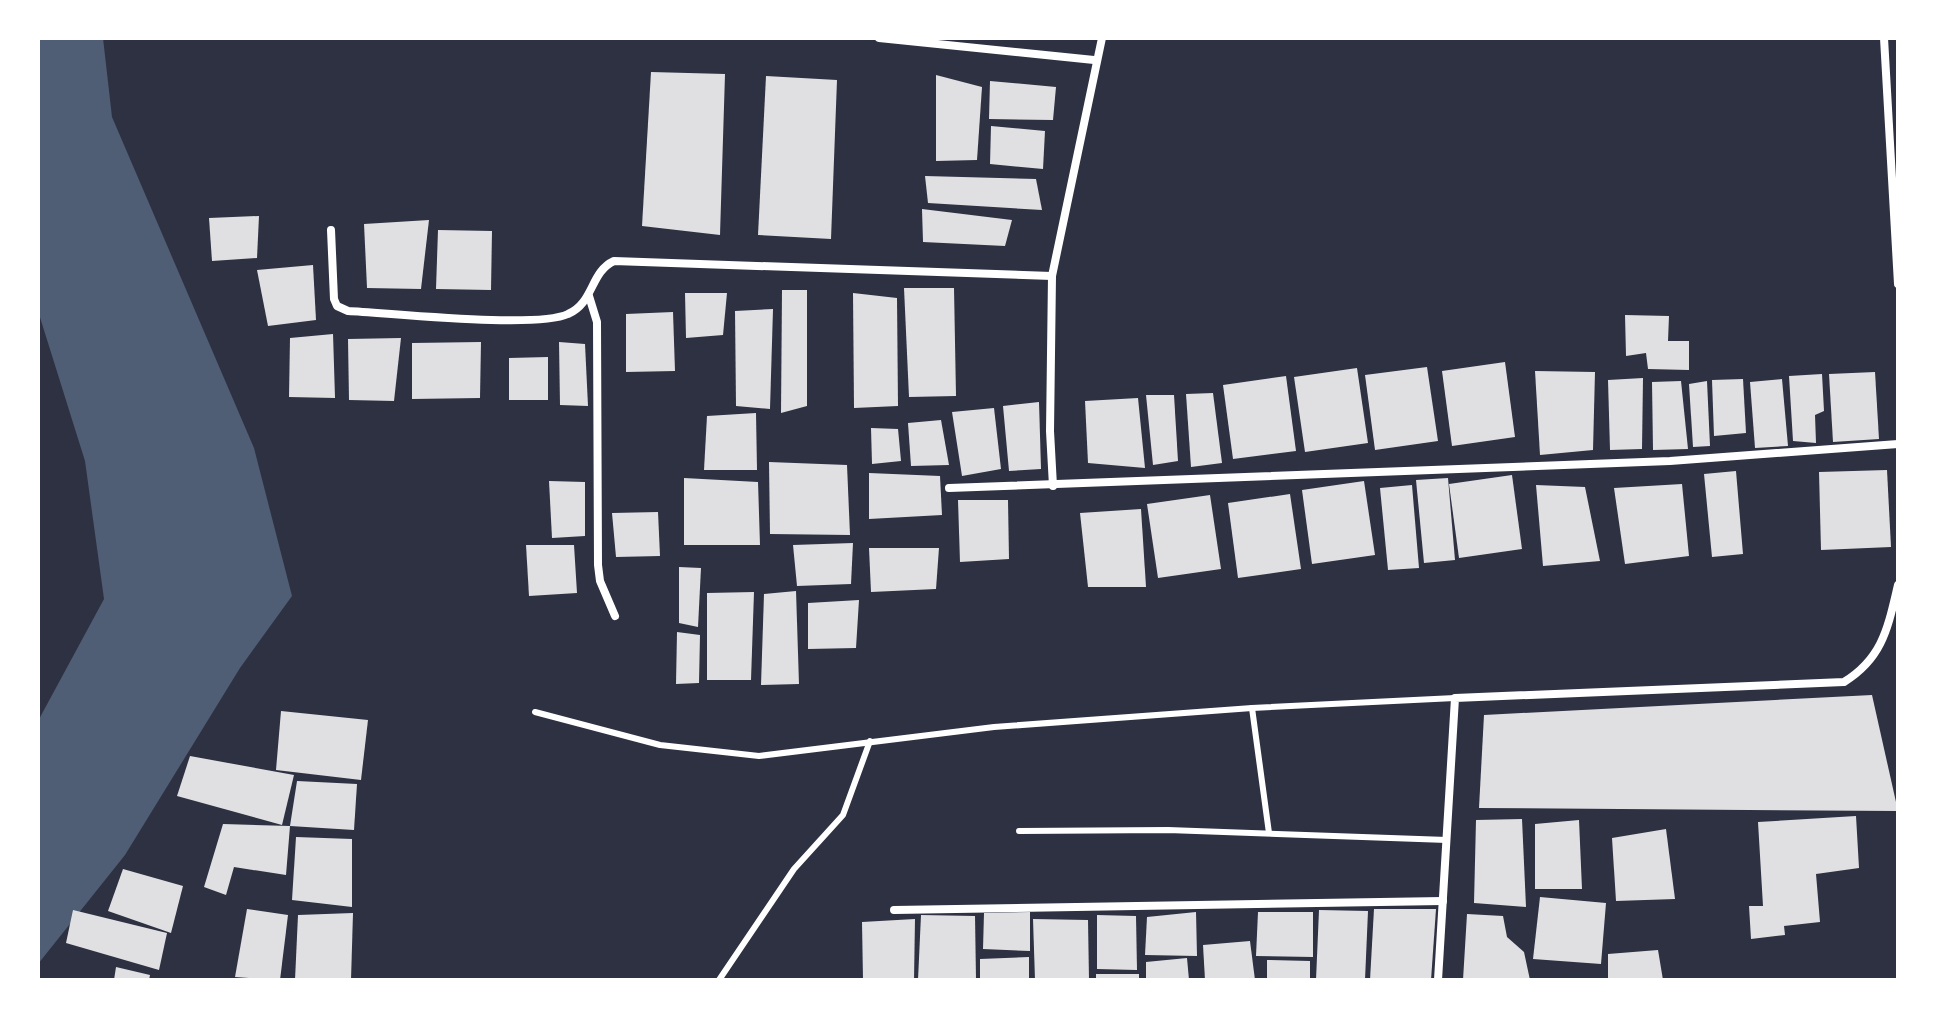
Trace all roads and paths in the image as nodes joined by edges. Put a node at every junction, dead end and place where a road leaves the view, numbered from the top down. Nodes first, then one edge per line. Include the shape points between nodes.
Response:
1 (879, 38) edge
2 (1102, 38) edge
3 (1884, 38) edge
4 (1094, 60) junction
5 (331, 230) dead end
6 (1052, 276) junction
7 (1898, 284) edge
8 (589, 296) junction
9 (1898, 444) edge
10 (1053, 486) junction
11 (949, 488) dead end
12 (1898, 585) edge
13 (615, 616) dead end
14 (1455, 698) junction
15 (1252, 708) junction
16 (535, 712) dead end
17 (870, 741) junction
18 (1019, 831) dead end
19 (1269, 833) junction
20 (1448, 840) junction
21 (1443, 901) junction
22 (894, 910) dead end
23 (719, 980) edge
24 (1438, 980) edge

1 - 4 street
2 - 4 street
3 - 7 street
4 - 6 street
5 - 8 street via 334,299 348,311 545,320 577,310
6 - 8 street via 614,261 598,272
6 - 10 street
8 - 13 street via 597,322 598,565
9 - 10 street via 1670,461
10 - 11 street
12 - 14 street via 1886,636 1864,669 1844,682
14 - 15 lane
14 - 20 street
15 - 17 lane
15 - 19 lane
16 - 17 lane via 660,745 759,756
17 - 23 lane via 843,815 794,869
18 - 19 lane
19 - 20 lane
20 - 21 street
21 - 22 street
21 - 24 street

